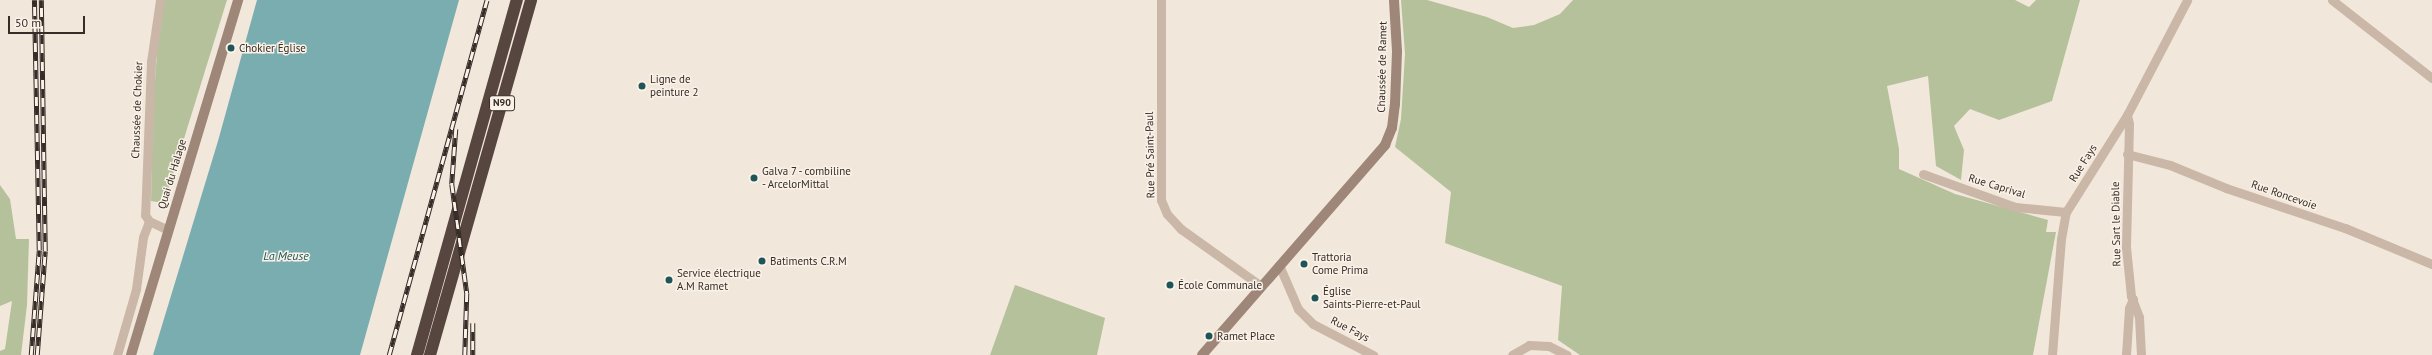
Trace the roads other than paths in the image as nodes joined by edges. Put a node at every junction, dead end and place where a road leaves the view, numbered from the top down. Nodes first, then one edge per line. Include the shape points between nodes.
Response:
1 (160, 0) edge
2 (238, 0) edge
3 (517, 0) edge
4 (531, 0) edge
5 (1161, 0) edge
6 (1394, 0) edge
7 (2187, 0) edge
8 (2332, 0) edge
9 (2432, 78) edge
10 (2127, 115) junction
11 (2127, 154) junction
12 (1924, 174) dead end
13 (2066, 212) junction
14 (149, 221) junction
15 (168, 230) junction
16 (2432, 264) edge
17 (1280, 265) junction
18 (1261, 286) junction
19 (2132, 299) junction
20 (117, 355) edge
21 (131, 355) edge
22 (417, 355) edge
23 (430, 355) edge
24 (1202, 355) edge
25 (1373, 355) edge
26 (1512, 355) edge
27 (1567, 355) edge
28 (2052, 355) edge
29 (2126, 355) edge
30 (2142, 355) edge

1 - 14 street, Chaussée de Chokier via 151,62 145,215
2 - 15 main road, Quai du Halage
3 - 22 highway, N90
4 - 23 highway, N90
5 - 18 street, Rue Pré Saint-Paul via 1161,200 1167,214 1181,229
6 - 17 main road, Chaussée de Ramet via 1396,70 1392,128 1379,155
7 - 10 street, Rue Fays
8 - 9 street
10 - 11 street, Rue Sart le Diable
10 - 13 street, Rue Fays
11 - 16 street, Rue Roncevoie via 2170,166 2226,188 2345,228
11 - 19 street, Rue Sart le Diable via 2126,247
12 - 13 street, Rue Caprival via 2015,207
13 - 28 street, Rue Fays via 2061,239
14 - 15 street
14 - 20 street, Chaussée de Chokier via 143,237 136,289
15 - 21 main road, Quai du Halage
17 - 18 main road
17 - 25 street, Rue Fays via 1298,308 1313,324
18 - 24 main road
19 - 29 street via 2129,308
19 - 30 street, Rue Sart le Diable via 2139,317
26 - 27 street via 1530,345 1549,346

